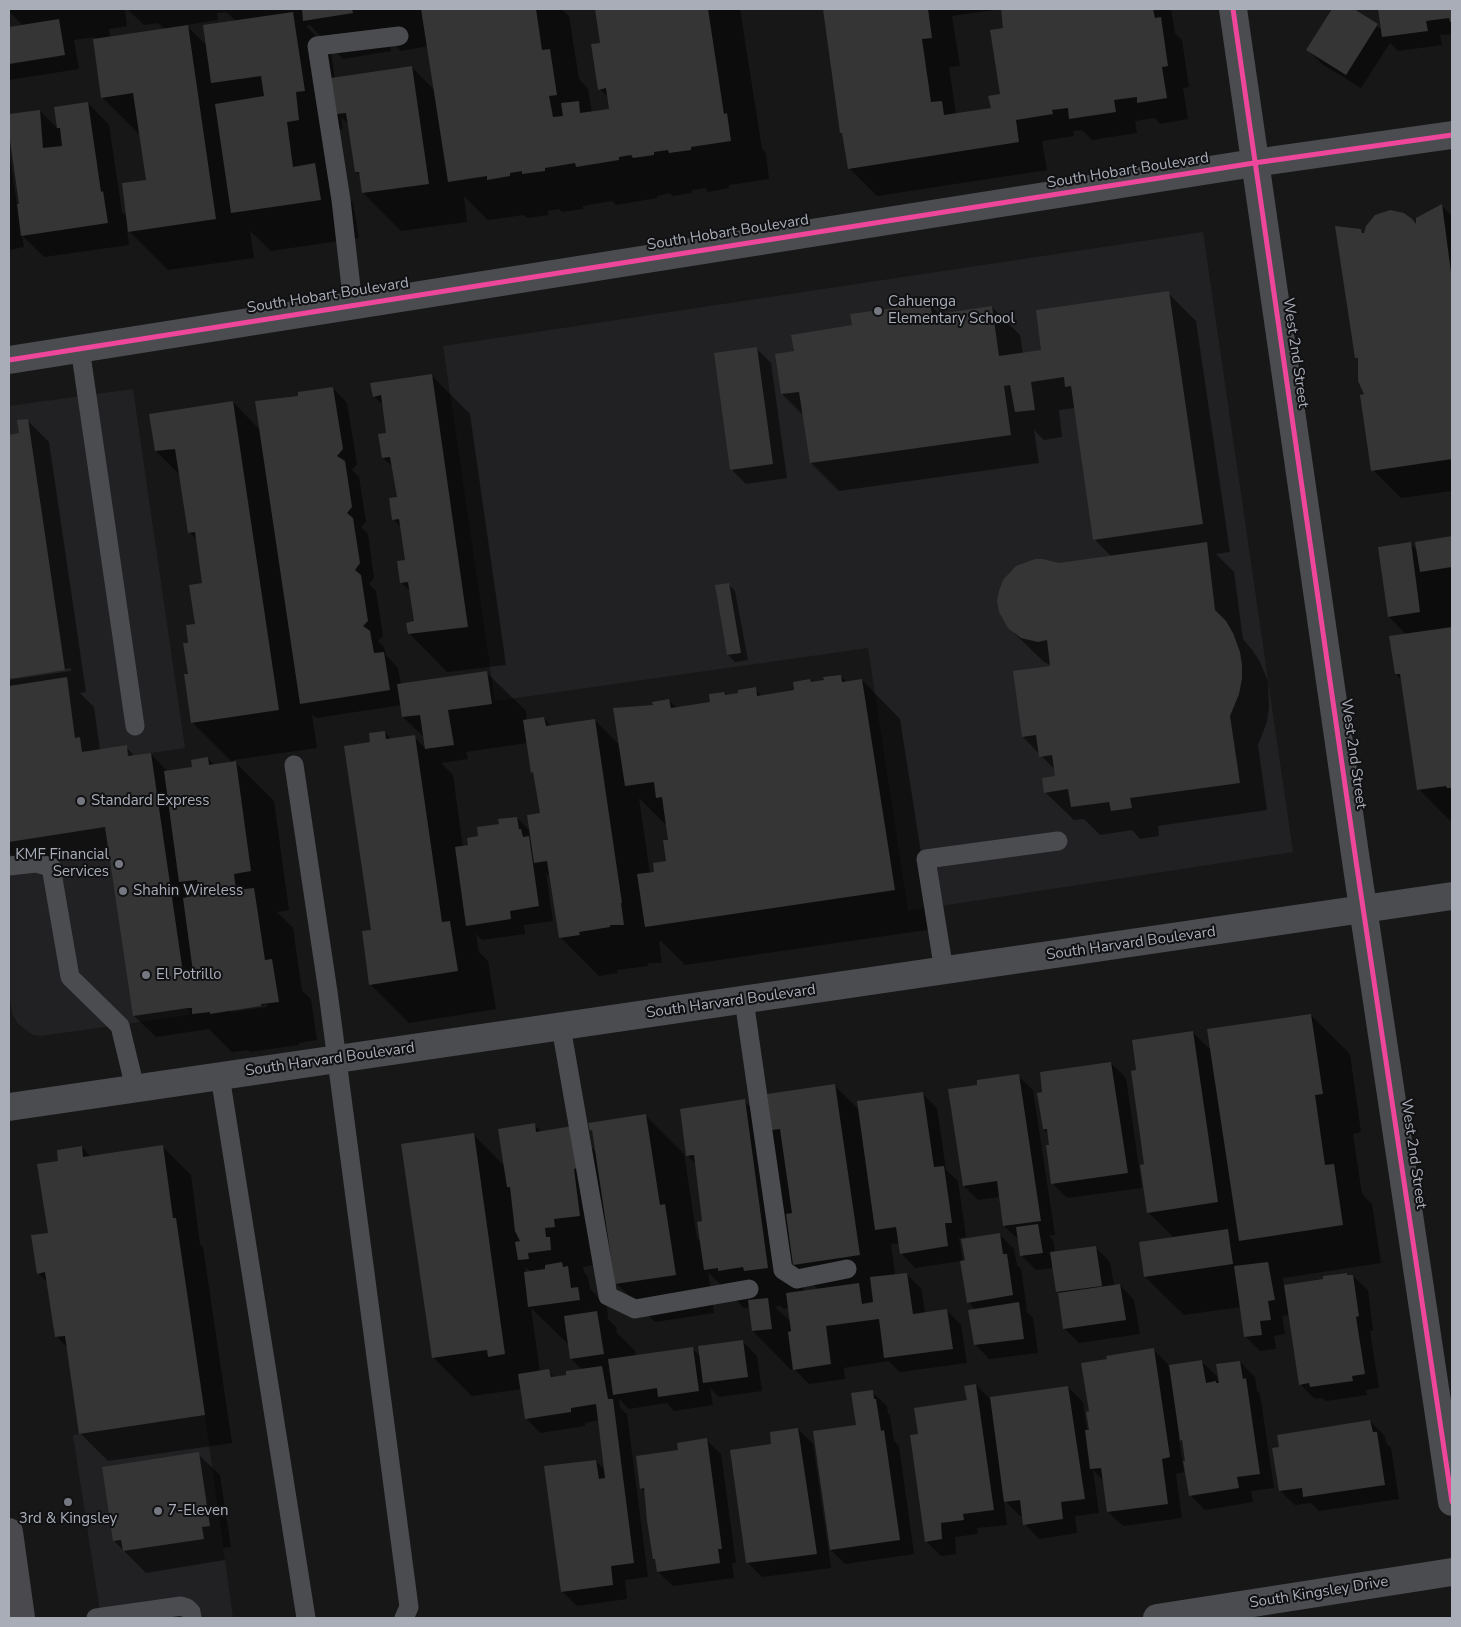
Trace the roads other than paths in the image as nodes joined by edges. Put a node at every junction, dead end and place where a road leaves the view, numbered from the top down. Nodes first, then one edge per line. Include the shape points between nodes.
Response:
1 (1233, 9) edge
2 (399, 36) dead end
3 (1452, 135) edge
4 (1254, 163) junction
5 (353, 305) junction
6 (80, 348) junction
7 (9, 360) edge
8 (135, 726) dead end
9 (294, 766) dead end
10 (1058, 841) dead end
11 (9, 866) edge
12 (1452, 896) edge
13 (1364, 910) junction
14 (944, 971) junction
15 (744, 1000) junction
16 (561, 1027) junction
17 (336, 1059) junction
18 (220, 1076) junction
19 (135, 1088) junction
20 (9, 1107) edge
21 (847, 1269) dead end
22 (749, 1289) dead end
23 (1452, 1502) edge
24 (9, 1532) edge
25 (1452, 1572) edge
26 (21, 1618) edge
27 (96, 1618) edge
28 (192, 1618) edge
29 (306, 1618) edge
30 (404, 1618) edge
31 (1157, 1618) edge

1 - 4 street, West 2nd Street
2 - 5 lane via 317,46
3 - 4 street, South Hobart Boulevard
4 - 5 street, South Hobart Boulevard
4 - 13 street, West 2nd Street
5 - 6 street, South Hobart Boulevard
6 - 7 street, South Hobart Boulevard
6 - 8 lane
9 - 17 lane
10 - 14 lane via 926,859
11 - 19 lane via 36,863 51,867 70,977 120,1026
12 - 13 street, South Harvard Boulevard
13 - 14 street, South Harvard Boulevard
13 - 23 street, West 2nd Street
14 - 15 street, South Harvard Boulevard
15 - 16 street, South Harvard Boulevard
15 - 21 lane via 783,1270 797,1279
16 - 17 street, South Harvard Boulevard
16 - 22 lane via 608,1296 635,1309
17 - 18 street, South Harvard Boulevard
17 - 30 lane via 409,1607
18 - 19 street, South Harvard Boulevard
18 - 29 lane
19 - 20 street, South Harvard Boulevard
24 - 26 main road
25 - 31 street, South Kingsley Drive
27 - 28 lane via 181,1606 191,1612

